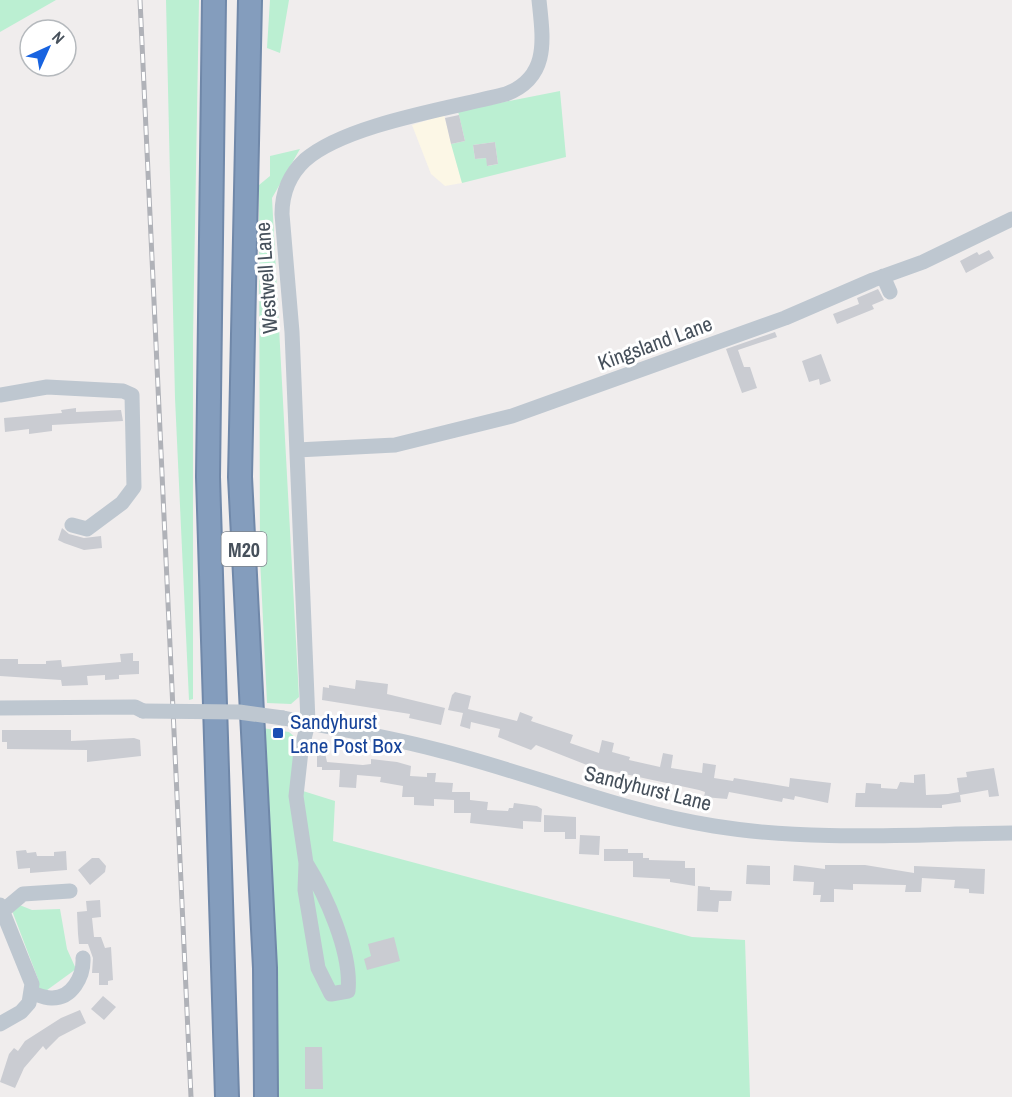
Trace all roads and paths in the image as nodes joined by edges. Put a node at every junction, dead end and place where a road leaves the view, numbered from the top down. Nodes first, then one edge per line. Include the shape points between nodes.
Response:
1 (214, 0) edge
2 (250, 0) edge
3 (539, 0) edge
4 (1012, 219) edge
5 (883, 276) junction
6 (890, 292) dead end
7 (0, 395) edge
8 (297, 450) junction
9 (72, 525) dead end
10 (0, 708) edge
11 (308, 723) junction
12 (1012, 833) edge
13 (306, 863) junction
14 (70, 891) dead end
15 (2, 908) edge
16 (83, 958) dead end
17 (32, 993) junction
18 (0, 1024) edge
19 (227, 1097) edge
20 (266, 1097) edge

1 - 19 highway, M20 via 208,477
2 - 20 highway, M20 via 240,477 265,968
3 - 8 street, Westwell Lane via 539,65 525,85 497,96 376,126 316,153 292,175 282,214
4 - 5 street, Kingsland Lane via 923,262
5 - 6 street
5 - 8 street, Kingsland Lane via 785,318 512,416 395,445
7 - 9 street via 47,387 128,388 134,488 122,503 87,529
8 - 11 street, Westwell Lane
10 - 11 street, Sandyhurst Lane, bridge via 135,707 143,711 239,712
11 - 12 street, Sandyhurst Lane via 435,749 623,806 710,826 752,832 902,837
11 - 13 street, Westwell Lane via 296,796
13 - 13 street via 320,884 347,962 348,991 331,994 318,968 304,890
14 - 15 street via 23,894
15 - 17 street via 29,973
16 - 17 street via 80,980 68,993 50,998
17 - 18 street via 21,1012

